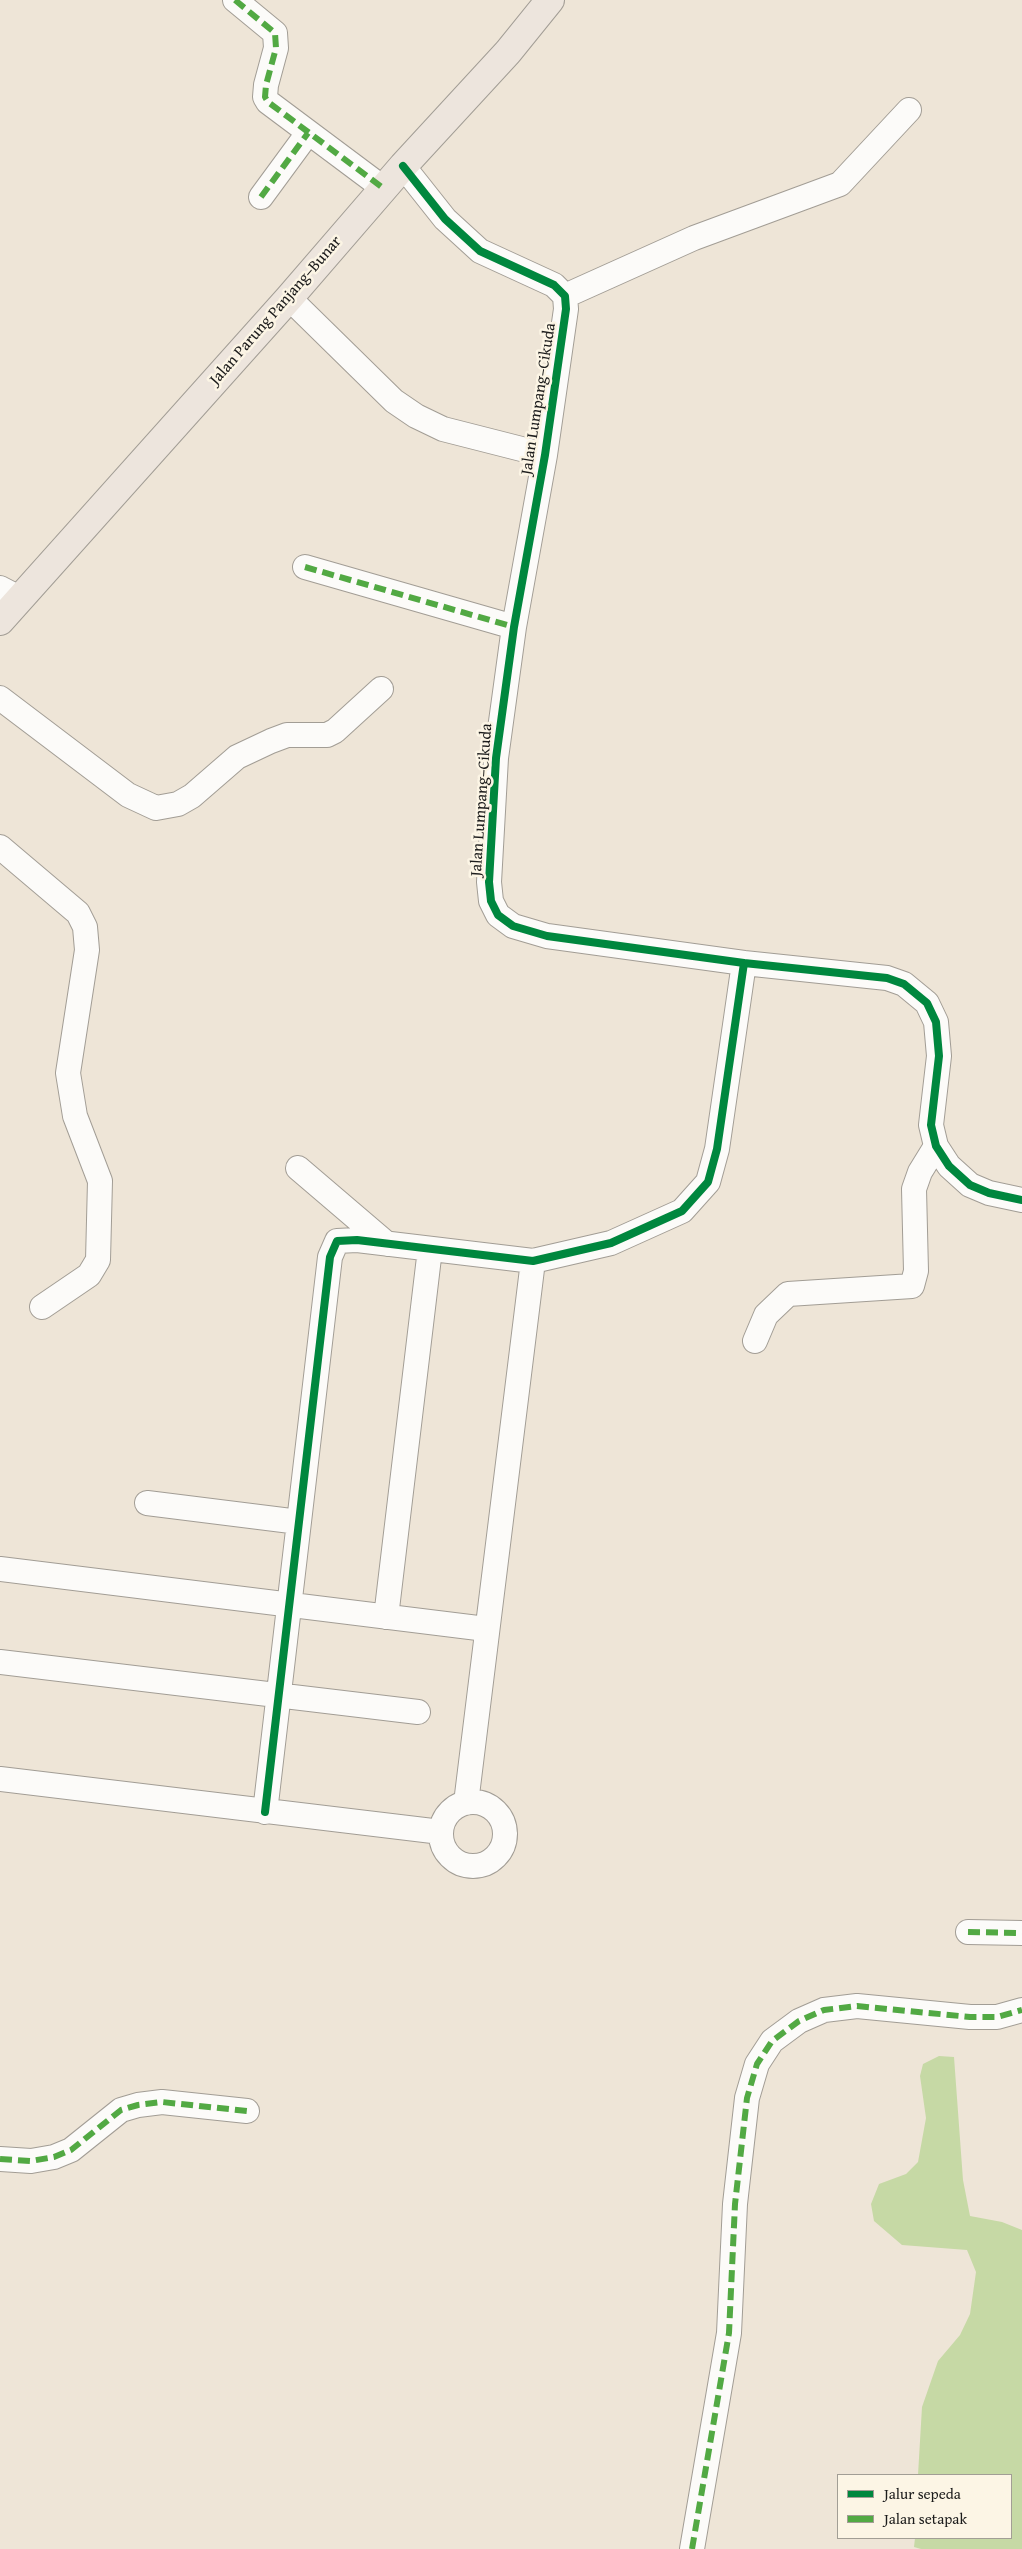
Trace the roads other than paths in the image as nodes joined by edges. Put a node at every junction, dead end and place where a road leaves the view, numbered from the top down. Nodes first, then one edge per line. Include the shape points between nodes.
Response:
1 (235, 0) edge
2 (550, 0) edge
3 (909, 110) dead end
4 (308, 133) junction
5 (403, 166) junction
6 (383, 188) junction
7 (261, 197) dead end
8 (565, 296) junction
9 (289, 298) junction
10 (545, 455) junction
11 (306, 567) dead end
12 (10, 594) edge
13 (0, 621) edge
14 (514, 627) junction
15 (381, 689) dead end
16 (0, 698) edge
17 (0, 847) edge
18 (744, 963) junction
19 (936, 1146) junction
20 (298, 1168) dead end
21 (1022, 1200) edge
22 (387, 1244) junction
23 (430, 1248) junction
24 (533, 1260) junction
25 (42, 1307) dead end
26 (755, 1341) dead end
27 (147, 1503) dead end
28 (300, 1522) junction
29 (0, 1569) edge
30 (290, 1605) junction
31 (386, 1617) junction
32 (486, 1630) junction
33 (0, 1662) edge
34 (279, 1696) junction
35 (418, 1712) dead end
36 (0, 1779) edge
37 (466, 1803) junction
38 (265, 1812) junction
39 (441, 1832) junction
40 (968, 1932) dead end
41 (1022, 1933) edge
42 (1022, 2010) edge
43 (247, 2111) dead end
44 (0, 2159) edge
45 (692, 2549) edge

1 - 4 street via 275,33 276,48 265,97
2 - 5 main road, Jalan Parung Panjang–Bunar via 508,52
3 - 8 street via 840,184 694,238
4 - 6 street
4 - 7 street
5 - 6 main road, Jalan Parung Panjang–Bunar
5 - 8 street via 446,219 480,251 554,285
6 - 9 main road, Jalan Parung Panjang–Bunar
8 - 10 street, Jalan Lumpang–Cikuda via 566,309
9 - 10 street via 394,402 416,416 444,429
9 - 12 main road, Jalan Parung Panjang–Bunar
10 - 14 street, Jalan Lumpang–Cikuda
11 - 14 street
12 - 13 main road, Jalan Parung Panjang–Bunar
14 - 18 street, Jalan Lumpang–Cikuda via 496,758 489,882 491,901 498,915 513,926 547,936
15 - 16 street via 327,735 287,735 271,741 237,757 192,796 178,804 156,808 128,795
17 - 25 street via 78,913 86,935 87,950 68,1072 75,1116 100,1181 98,1260 89,1274
18 - 19 street, Jalan Lumpang–Cikuda via 887,978 904,984 927,1003 936,1022 940,1056 931,1125
18 - 24 street via 717,1149 708,1182 682,1212 611,1243
19 - 21 street, Jalan Lumpang–Cikuda via 949,1166 970,1185
19 - 26 street via 914,1189 916,1271 912,1286 788,1294 766,1315
20 - 22 street
22 - 23 street
22 - 28 street via 357,1240 336,1242 330,1257
23 - 24 street
23 - 31 street
24 - 32 street
27 - 28 street
28 - 30 street
29 - 30 street
30 - 31 street
30 - 34 street
31 - 32 street
32 - 37 street
33 - 34 street
34 - 35 street
34 - 38 street
36 - 38 street
37 - 39 street via 448,1813
37 - 39 street via 476,1802 496,1811 505,1831 500,1852 482,1864 462,1864 446,1851
38 - 39 street
40 - 41 street
42 - 45 street via 997,2017 857,2006 824,2010 799,2021 772,2041 757,2064 747,2098 735,2204 729,2333
43 - 44 street via 162,2102 138,2105 121,2110 71,2150 54,2157 31,2161

